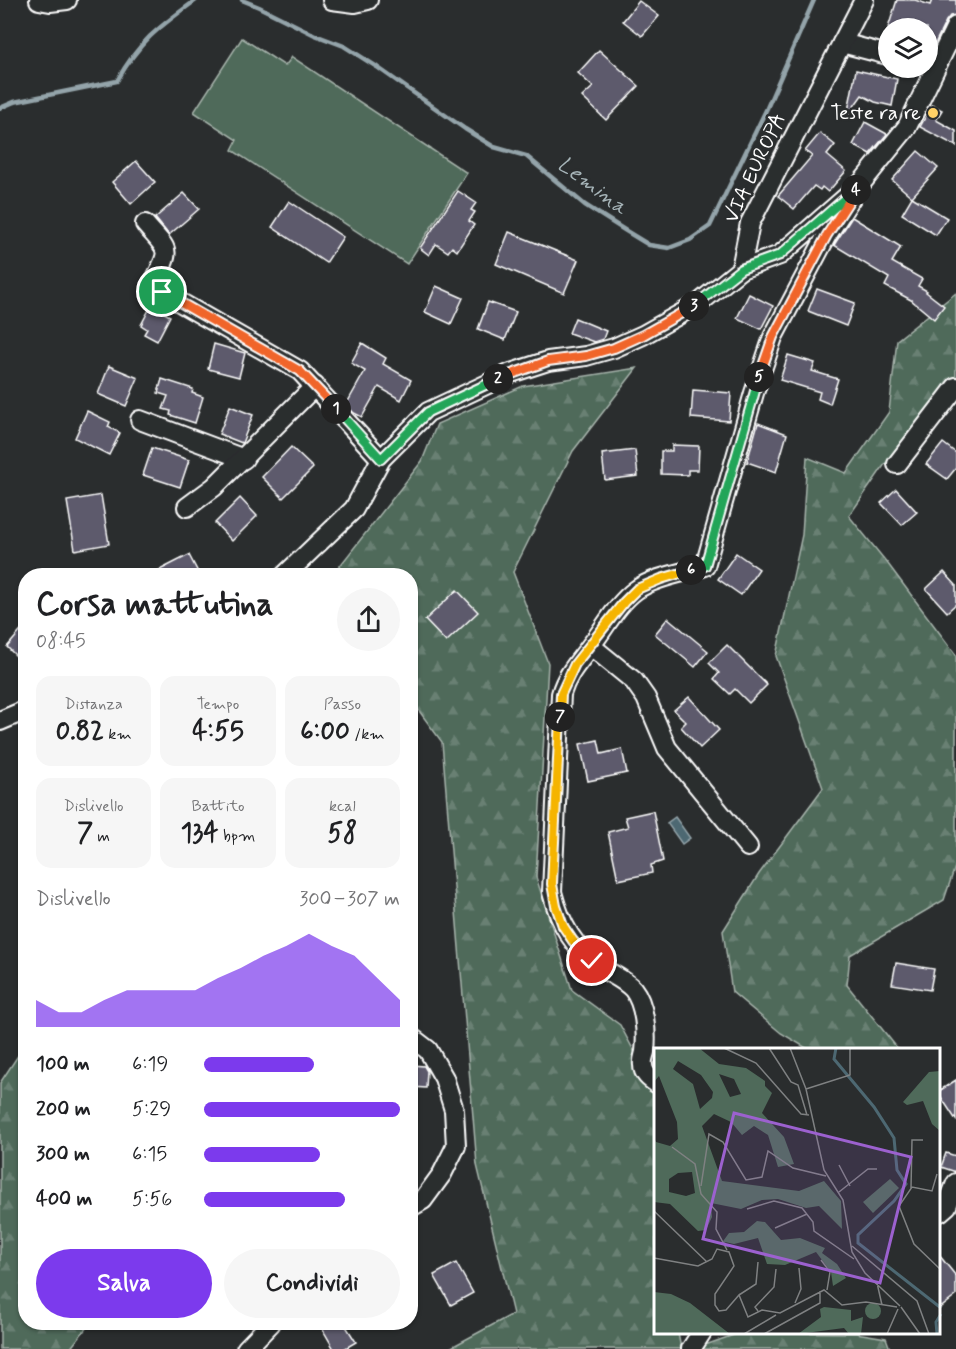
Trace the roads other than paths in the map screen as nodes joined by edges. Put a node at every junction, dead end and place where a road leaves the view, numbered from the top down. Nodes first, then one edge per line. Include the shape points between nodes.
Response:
1 (39, 0) edge
2 (67, 0) edge
3 (332, 0) edge
4 (368, 0) edge
5 (864, 0) edge
6 (956, 27) edge
7 (842, 43) junction
8 (878, 53) edge
9 (938, 56) edge
10 (927, 78) edge
11 (859, 186) junction
12 (145, 224) dead end
13 (741, 269) junction
14 (315, 386) junction
15 (956, 387) edge
16 (140, 420) dead end
17 (244, 459) junction
18 (381, 459) junction
19 (897, 464) dead end
20 (187, 507) dead end
21 (292, 568) edge
22 (591, 646) junction
23 (18, 713) edge
24 (0, 721) edge
25 (748, 847) dead end
26 (418, 1042) edge
27 (654, 1082) edge
28 (956, 1184) edge
29 (418, 1203) edge
30 (941, 1210) edge
31 (265, 1330) edge
32 (701, 1334) edge
33 (246, 1349) edge
34 (692, 1349) edge

1 - 2 street
3 - 4 street
5 - 7 street, VIA EUROPA
6 - 9 street
7 - 8 street
7 - 13 street, VIA EUROPA via 750,223
10 - 11 street via 908,127
11 - 13 street via 780,255
11 - 22 street via 827,235 773,337 705,566 637,589
12 - 14 street via 165,248 167,257 154,282 162,292 278,357
13 - 18 street via 698,304 643,335 614,348 511,373 428,412
14 - 17 street
14 - 18 street
15 - 19 street
16 - 17 street
17 - 20 street
18 - 21 street via 354,509
22 - 25 street via 634,681 646,698 667,748
22 - 27 street via 575,664 561,694 552,892 562,924 573,941 592,961 632,988 644,1021 642,1067
23 - 24 street
26 - 29 street via 428,1050 444,1078 454,1110 456,1146 442,1174
28 - 30 street via 947,1206
31 - 33 street
32 - 34 street

